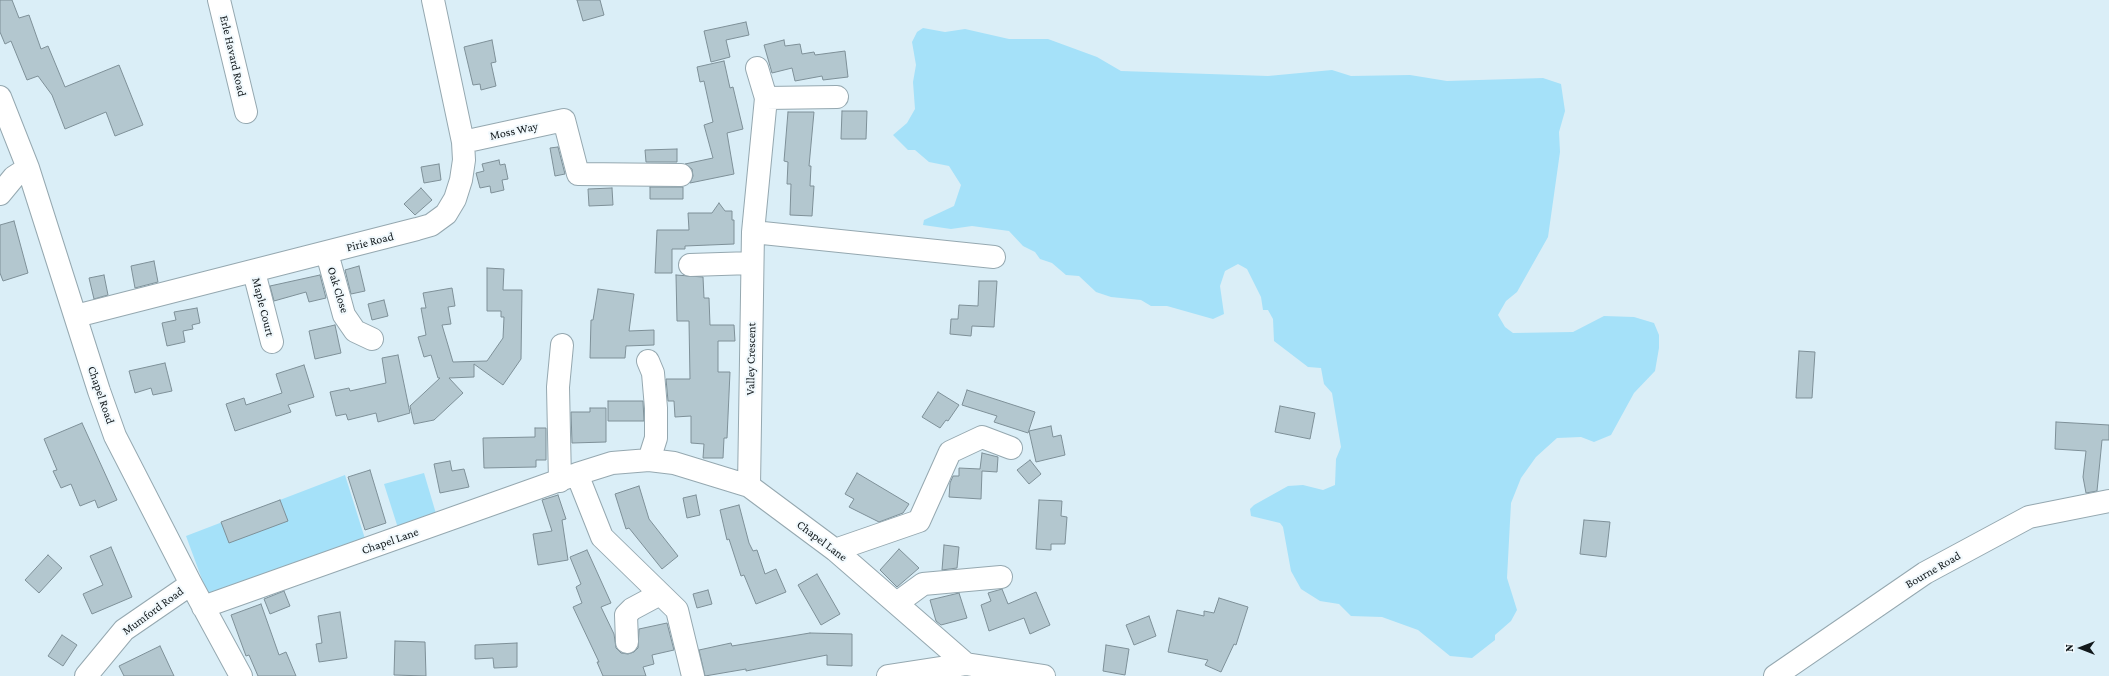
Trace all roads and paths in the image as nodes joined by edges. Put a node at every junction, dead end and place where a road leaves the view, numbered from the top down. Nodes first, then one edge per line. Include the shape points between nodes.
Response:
1 (219, 0) edge
2 (433, 0) edge
3 (757, 68) dead end
4 (0, 97) edge
5 (837, 97) dead end
6 (766, 98) junction
7 (246, 112) dead end
8 (463, 142) junction
9 (28, 168) junction
10 (681, 174) dead end
11 (0, 194) edge
12 (753, 232) junction
13 (327, 253) junction
14 (994, 257) dead end
15 (752, 263) junction
16 (690, 265) dead end
17 (254, 272) junction
18 (76, 316) junction
19 (372, 339) dead end
20 (272, 342) dead end
21 (562, 345) dead end
22 (648, 361) dead end
23 (1011, 448) dead end
24 (649, 460) junction
25 (569, 478) junction
26 (749, 486) junction
27 (2109, 501) edge
28 (835, 550) junction
29 (1001, 577) dead end
30 (191, 584) junction
31 (660, 594) junction
32 (897, 603) junction
33 (203, 607) junction
34 (627, 642) dead end
35 (966, 664) junction
36 (86, 676) edge
37 (241, 676) edge
38 (693, 676) edge
39 (888, 676) edge
40 (1044, 676) edge
41 (1775, 676) edge

1 - 7 street, Erle Havard Road
2 - 8 street, Pirie Road
3 - 6 street, Valley Crescent
4 - 9 street, Chapel Road
5 - 6 street
6 - 12 street, Valley Crescent
8 - 10 street, Moss Way via 564,120 578,174
8 - 13 street, Pirie Road via 461,180 455,199 446,214 431,225
9 - 11 street via 14,177
9 - 18 street, Chapel Road
12 - 14 street
12 - 15 street, Valley Crescent
13 - 17 street, Pirie Road
13 - 19 street, Oak Close via 344,315 355,331
15 - 16 street
15 - 26 street, Valley Crescent
17 - 18 street, Pirie Road
17 - 20 street, Maple Court
18 - 30 street, Chapel Road via 115,436
21 - 25 street via 558,387
22 - 24 street via 653,373 656,408 656,438
23 - 28 street via 982,437 950,452 919,521
24 - 25 street, Chapel Lane via 612,463
24 - 26 street, Chapel Lane via 674,463
25 - 31 street via 602,537
25 - 33 street, Chapel Lane
26 - 28 street, Chapel Lane
27 - 41 street, Bourne Road via 2029,517 1925,572
28 - 32 street, Chapel Lane
29 - 32 street via 923,584
30 - 33 street, Chapel Road
30 - 36 street, Mumford Road via 124,630
31 - 34 street via 626,615
31 - 38 street via 677,610
32 - 35 street, Chapel Lane
33 - 37 street, Chapel Road
35 - 39 street
35 - 40 street

